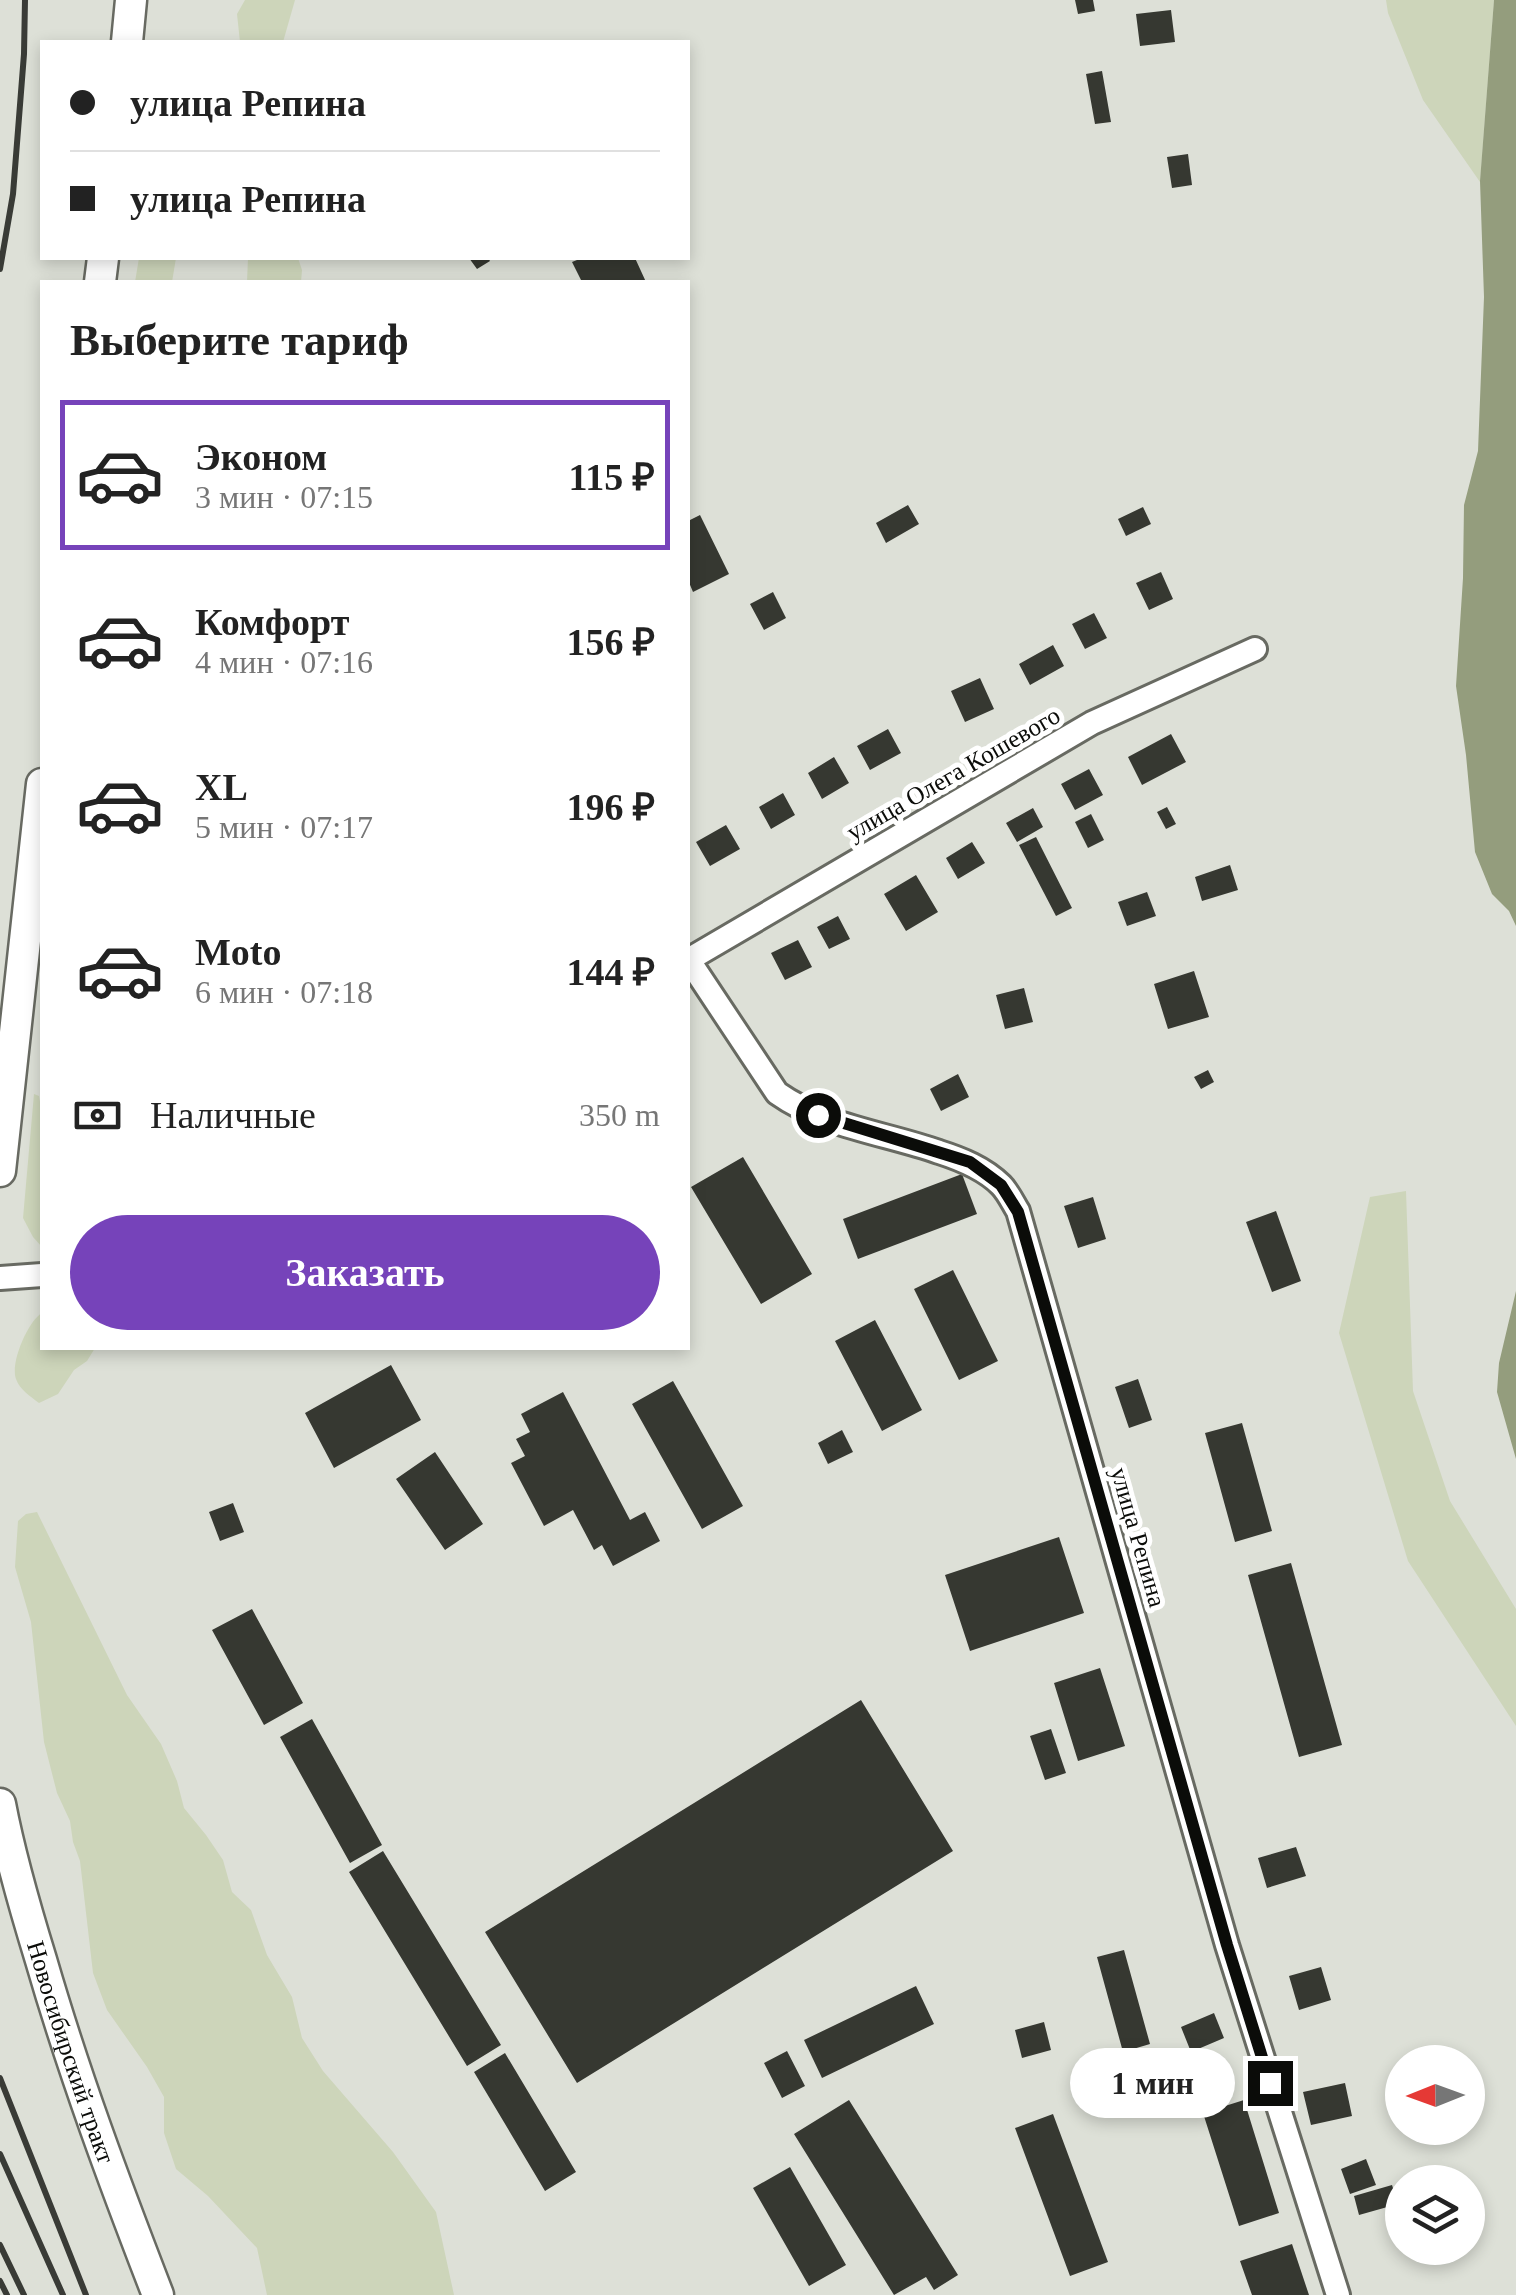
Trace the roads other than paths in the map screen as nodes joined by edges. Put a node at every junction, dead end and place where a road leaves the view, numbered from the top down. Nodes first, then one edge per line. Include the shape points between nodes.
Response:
1 (131, 0) edge
2 (126, 40) edge
3 (1254, 649) dead end
4 (40, 802) edge
5 (690, 959) edge
6 (690, 963) edge
7 (0, 1171) edge
8 (40, 1275) edge
9 (0, 1278) edge
10 (0, 1804) edge
11 (158, 2295) edge
12 (1338, 2295) edge

1 - 2 main road
3 - 5 street, улица Олега Кошевого via 1092,723
4 - 7 main road
6 - 12 street, улица Репина via 777,1093 838,1123 970,1162 1001,1185 1018,1212 1227,1945
8 - 9 street
10 - 11 main road, Новосибирский тракт via 65,2043

